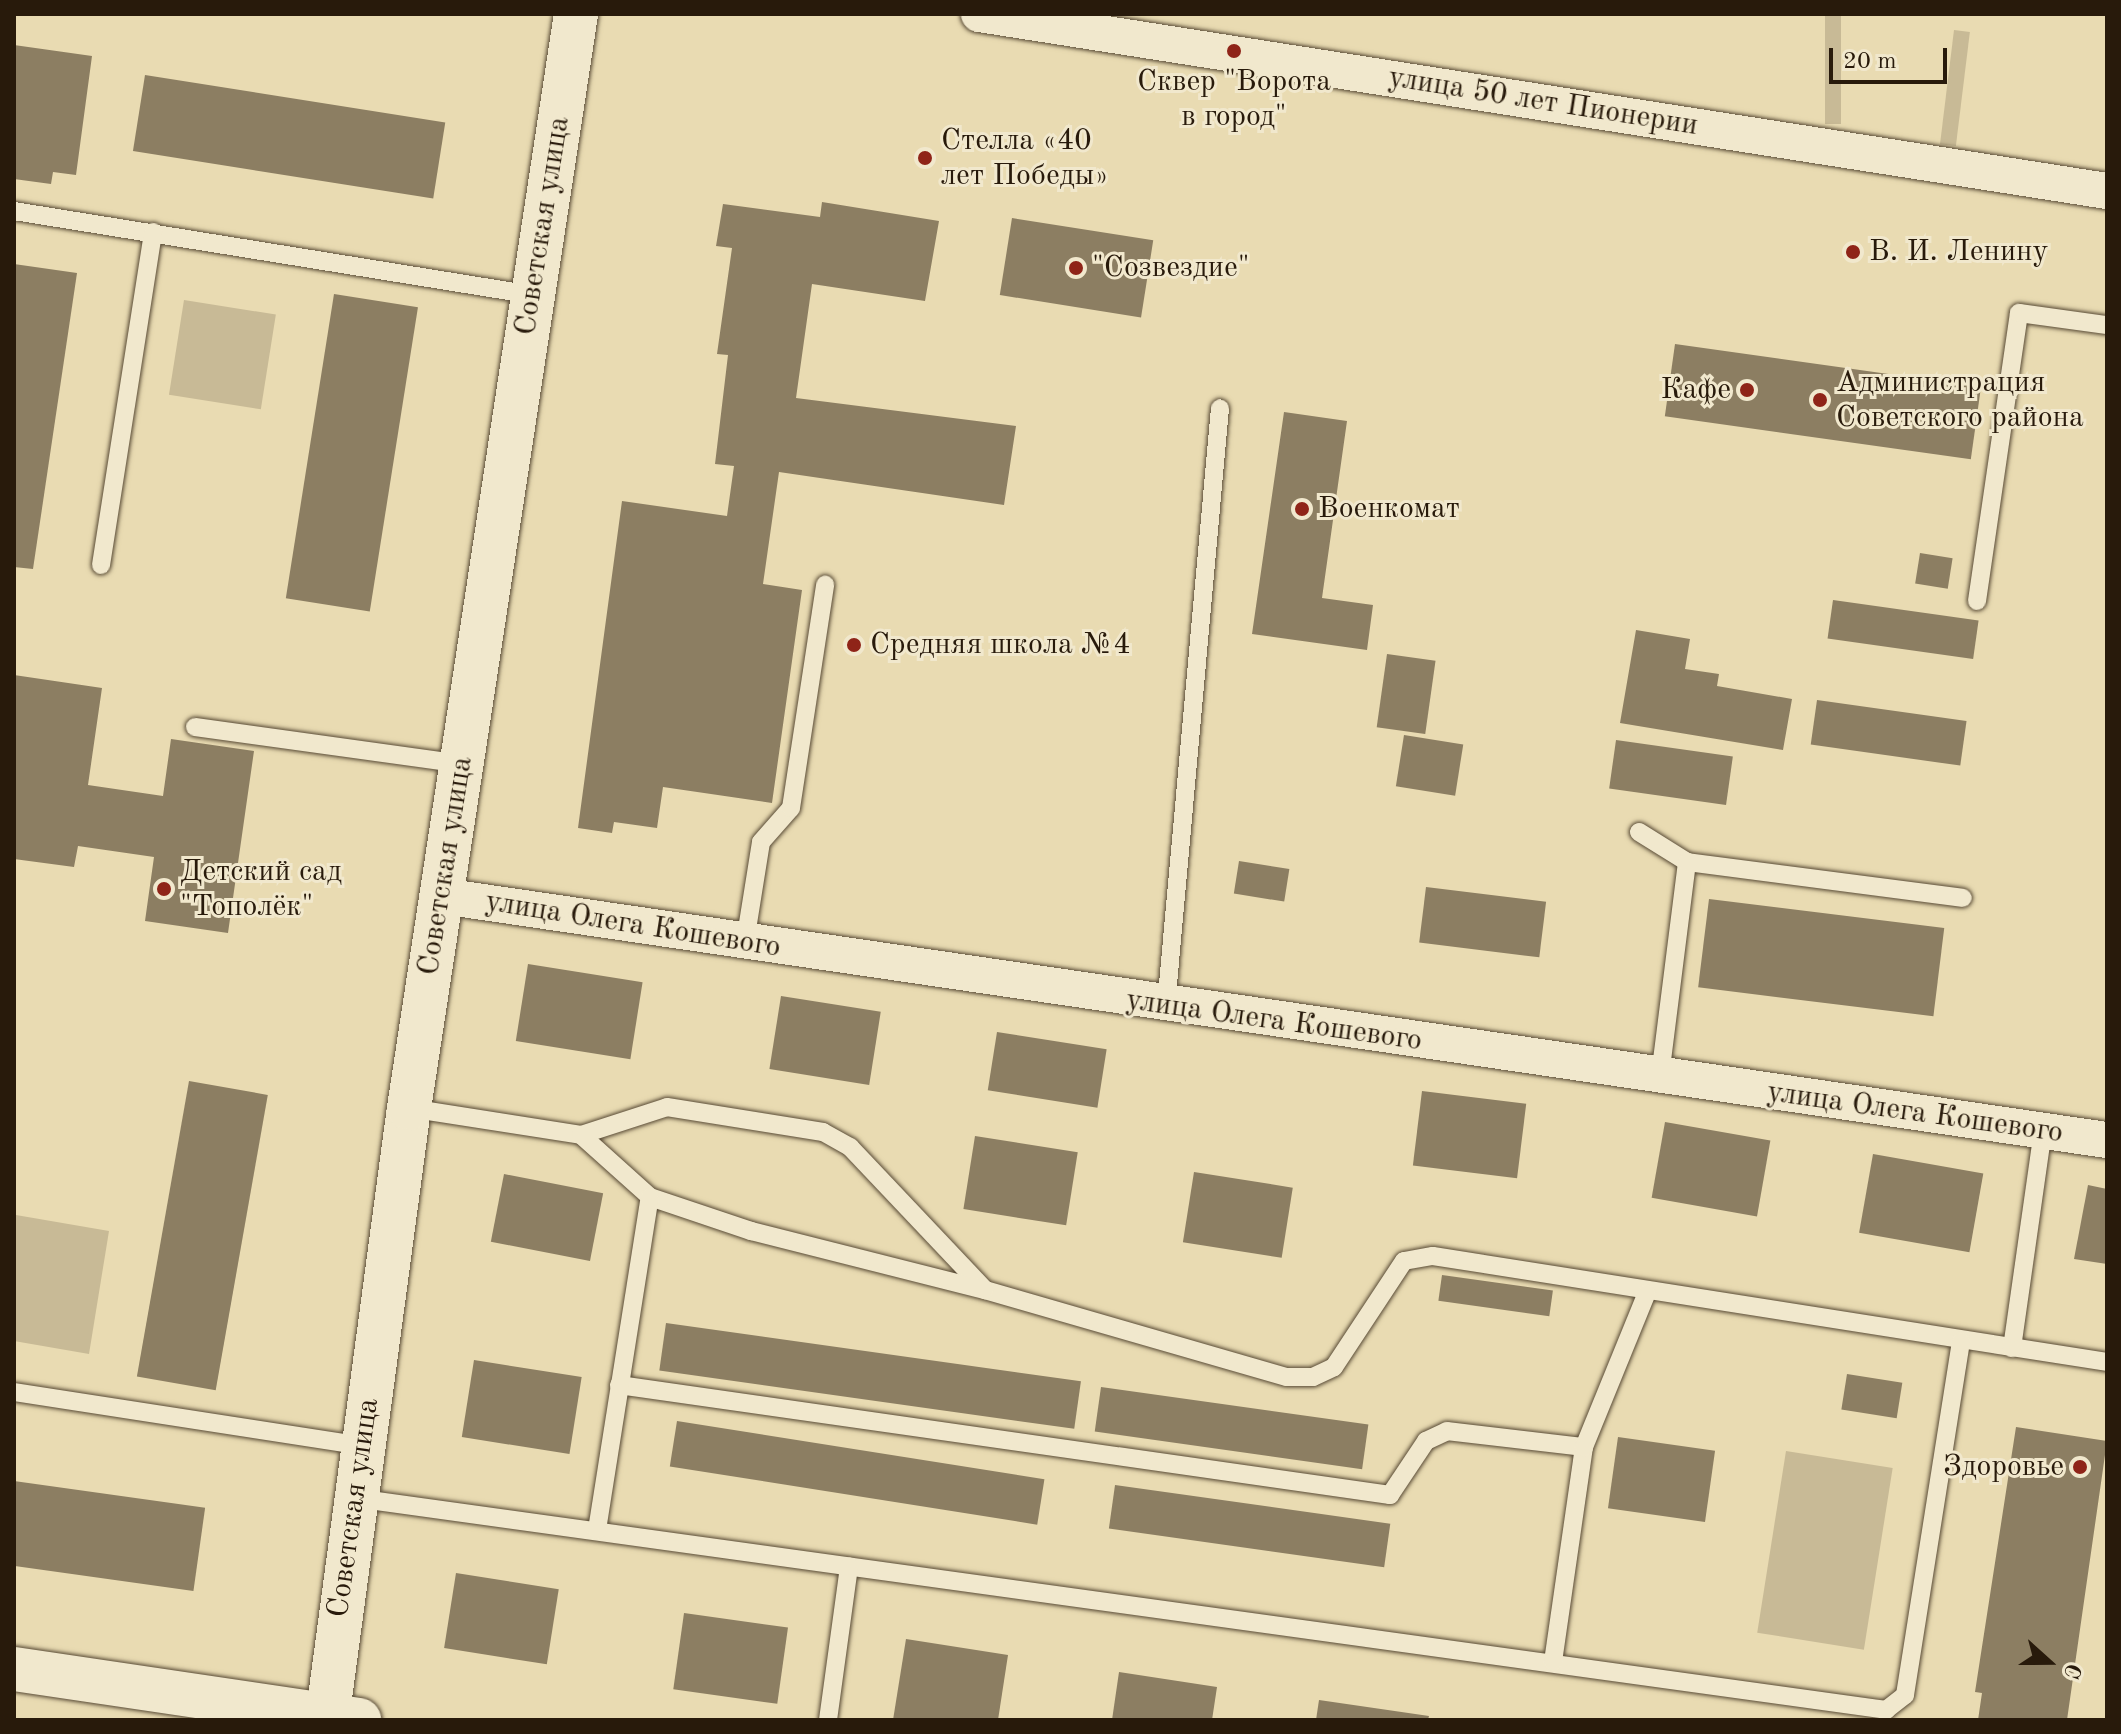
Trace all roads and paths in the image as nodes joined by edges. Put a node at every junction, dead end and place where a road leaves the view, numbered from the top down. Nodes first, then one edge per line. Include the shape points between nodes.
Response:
1 (576, 14) edge
2 (979, 14) edge
3 (2107, 191) edge
4 (14, 211) edge
5 (153, 232) junction
6 (533, 295) junction
7 (2107, 325) edge
8 (1220, 408) dead end
9 (101, 565) dead end
10 (825, 585) dead end
11 (1977, 601) dead end
12 (195, 727) dead end
13 (461, 764) junction
14 (1639, 832) dead end
15 (1687, 862) junction
16 (442, 896) junction
17 (1963, 898) dead end
18 (745, 942) junction
19 (1166, 1006) junction
20 (1660, 1076) junction
21 (409, 1108) junction
22 (2043, 1131) junction
23 (581, 1135) junction
24 (2107, 1140) edge
25 (650, 1197) junction
26 (985, 1290) junction
27 (1647, 1293) junction
28 (1961, 1341) junction
29 (2012, 1348) junction
30 (2107, 1362) edge
31 (619, 1385) junction
32 (14, 1392) edge
33 (362, 1446) junction
34 (1584, 1447) junction
35 (355, 1498) junction
36 (597, 1530) junction
37 (849, 1566) junction
38 (1553, 1662) junction
39 (14, 1669) edge
40 (338, 1718) edge
41 (828, 1720) edge

1 - 6 street, Советская улица
2 - 3 street, улица 50 лет Пионерии
4 - 5 lane
5 - 6 lane
5 - 9 lane
6 - 13 street, Советская улица
7 - 11 lane via 2019,313
8 - 19 lane
10 - 18 lane via 791,808 761,842
12 - 13 lane
13 - 16 street, Советская улица
14 - 15 lane
15 - 17 lane
15 - 20 lane
16 - 18 street, улица Олега Кошевого
16 - 21 street, Советская улица
18 - 19 street, улица Олега Кошевого
19 - 20 street, улица Олега Кошевого
20 - 22 street, улица Олега Кошевого
21 - 23 lane
21 - 33 street, Советская улица
22 - 24 street, улица Олега Кошевого
22 - 29 lane
23 - 25 lane
23 - 26 lane via 667,1107 823,1132 850,1147
25 - 26 lane via 751,1231
25 - 31 lane
26 - 27 lane via 1245,1366 1313,1377 1334,1367 1404,1261 1433,1256
27 - 28 lane
27 - 34 lane
28 - 29 lane
28 - 38 lane via 1905,1695 1886,1710
29 - 30 lane
31 - 34 lane via 1390,1495 1426,1441 1447,1431
31 - 36 lane
32 - 33 lane
33 - 35 street, Советская улица
34 - 38 lane
35 - 36 lane
35 - 40 street, Советская улица
36 - 37 lane
37 - 38 lane
37 - 41 lane
39 - 40 street

